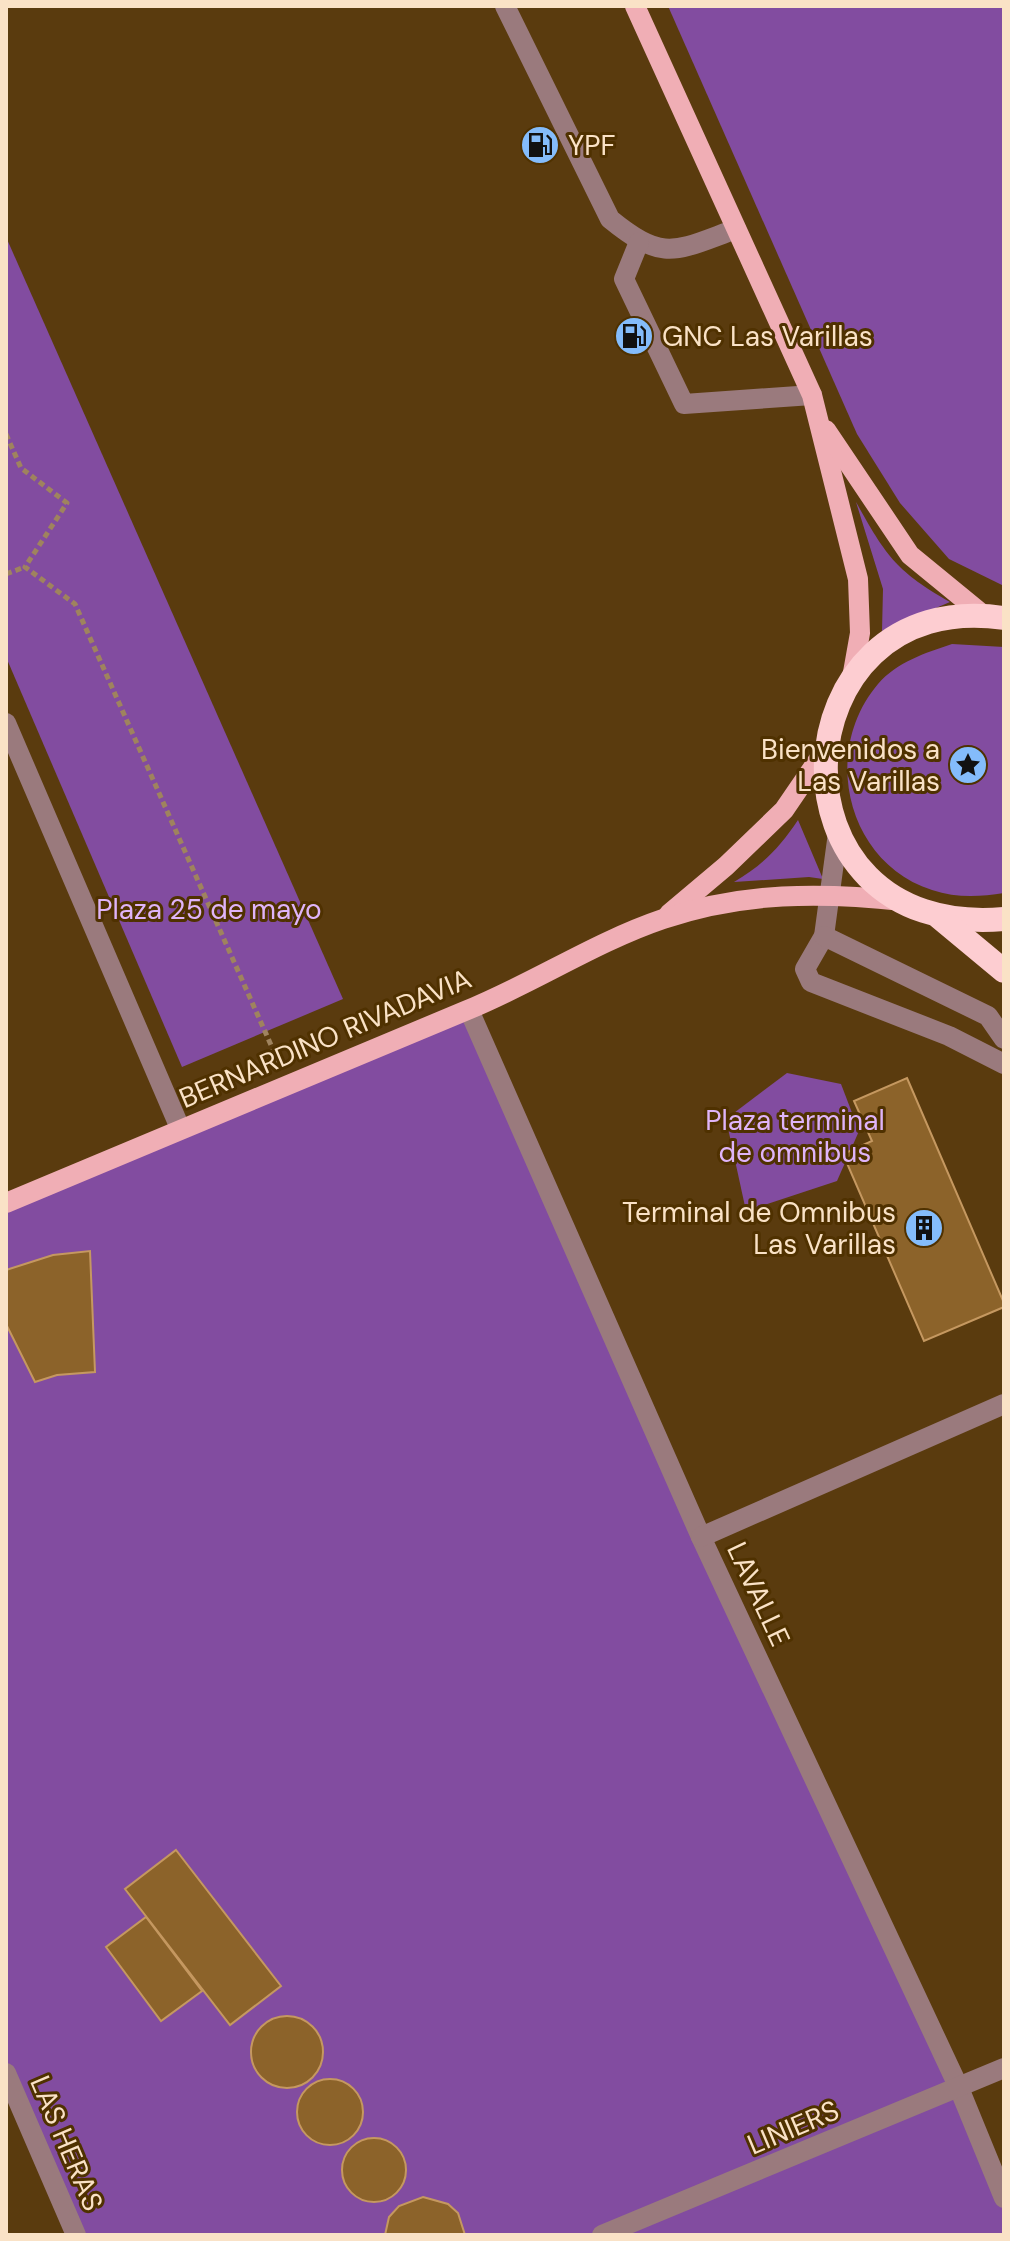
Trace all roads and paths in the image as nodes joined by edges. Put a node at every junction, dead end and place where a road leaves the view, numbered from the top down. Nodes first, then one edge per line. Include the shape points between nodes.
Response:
1 (505, 6) edge
2 (635, 6) edge
3 (736, 229) junction
4 (639, 242) junction
5 (812, 395) junction
6 (819, 421) junction
7 (6, 434) edge
8 (25, 567) junction
9 (6, 574) edge
10 (993, 616) edge
11 (852, 678) junction
12 (6, 723) edge
13 (825, 750) junction
14 (838, 833) junction
15 (832, 894) junction
16 (903, 901) junction
17 (937, 915) junction
18 (662, 919) junction
19 (1004, 919) edge
20 (824, 936) junction
21 (1004, 971) edge
22 (469, 1010) junction
23 (1004, 1039) edge
24 (1004, 1064) edge
25 (288, 1082) junction
26 (180, 1128) junction
27 (6, 1203) edge
28 (1004, 1404) edge
29 (701, 1537) junction
30 (1004, 2068) edge
31 (6, 2073) edge
32 (959, 2088) junction
33 (1004, 2198) edge
34 (76, 2235) edge
35 (602, 2235) edge

1 - 4 street via 610,219
2 - 3 main road
3 - 4 street via 675,251
3 - 5 main road
4 - 5 street via 624,279 684,404
5 - 6 main road
6 - 10 main road via 910,555
6 - 11 main road via 858,579 860,633
7 - 8 path via 21,468 67,503
8 - 9 path
8 - 25 path via 75,604
10 - 11 highway via 944,618 909,630 878,650
11 - 13 highway
12 - 26 street
13 - 14 highway via 824,778
13 - 18 main road, BERNARDINO RIVADAVIA via 784,810
14 - 15 street
14 - 16 highway via 871,880
15 - 16 main road, BERNARDINO RIVADAVIA
15 - 18 main road, BERNARDINO RIVADAVIA via 784,894
15 - 20 street
16 - 17 highway
17 - 19 highway via 970,921
17 - 21 highway
18 - 22 main road, BERNARDINO RIVADAVIA
20 - 23 street via 988,1016
20 - 24 street via 805,969 811,982 949,1036
22 - 25 main road, BERNARDINO RIVADAVIA
22 - 29 street, LAVALLE
25 - 26 main road, BERNARDINO RIVADAVIA
26 - 27 main road, BERNARDINO RIVADAVIA
28 - 29 street
29 - 32 street, LAVALLE
30 - 32 street, LINIERS
31 - 34 street, LAS HERAS
32 - 33 street, LAVALLE
32 - 35 street, LINIERS

